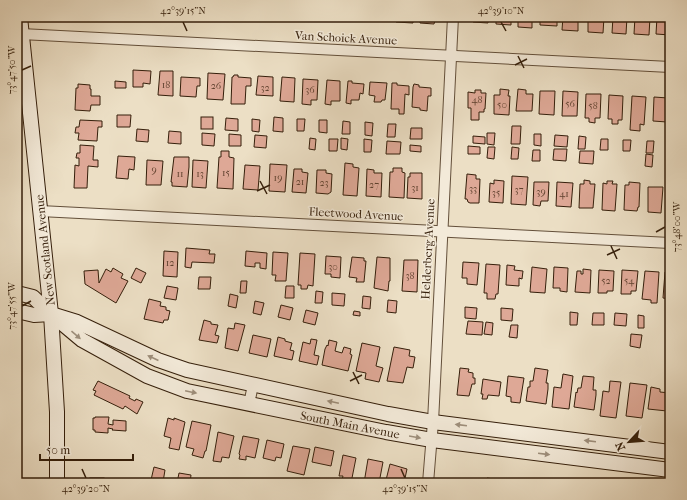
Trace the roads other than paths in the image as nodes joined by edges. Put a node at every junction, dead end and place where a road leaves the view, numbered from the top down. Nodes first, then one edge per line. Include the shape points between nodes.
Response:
1 (20, 17) edge
2 (453, 17) edge
3 (21, 34) junction
4 (452, 57) junction
5 (670, 67) edge
6 (21, 71) edge
7 (40, 211) junction
8 (442, 231) junction
9 (670, 243) edge
10 (17, 293) edge
11 (17, 311) edge
12 (52, 314) junction
13 (253, 385) junction
14 (249, 404) junction
15 (433, 422) junction
16 (432, 440) junction
17 (617, 444) junction
18 (670, 452) edge
19 (614, 463) junction
20 (670, 470) edge
21 (57, 483) edge
22 (428, 483) edge

1 - 3 street, New Scotland Avenue
2 - 4 street, Helderberg Avenue
3 - 4 street, Van Schoick Avenue
3 - 6 street, New Scotland Avenue
4 - 5 street, Van Schoick Avenue
4 - 8 street, Helderberg Avenue
6 - 7 street, New Scotland Avenue
7 - 8 street, Fleetwood Avenue
7 - 12 street, New Scotland Avenue
8 - 9 street, Fleetwood Avenue
8 - 15 street, Helderberg Avenue
10 - 12 street, South Main Avenue via 33,297
11 - 12 street, South Main Avenue via 34,315
13 -> 12 street, South Main Avenue via 173,366 77,322
12 -> 14 street, South Main Avenue via 82,340 147,376 187,391
12 - 21 street, New Scotland Avenue via 57,412
13 - 14 street
15 -> 13 street, South Main Avenue
14 -> 16 street, South Main Avenue
15 - 16 street, Helderberg Avenue
17 -> 15 street, South Main Avenue
16 -> 19 street, South Main Avenue
16 - 22 street, Helderberg Avenue
17 - 18 street, South Main Avenue
17 - 19 street
19 - 20 street, South Main Avenue

